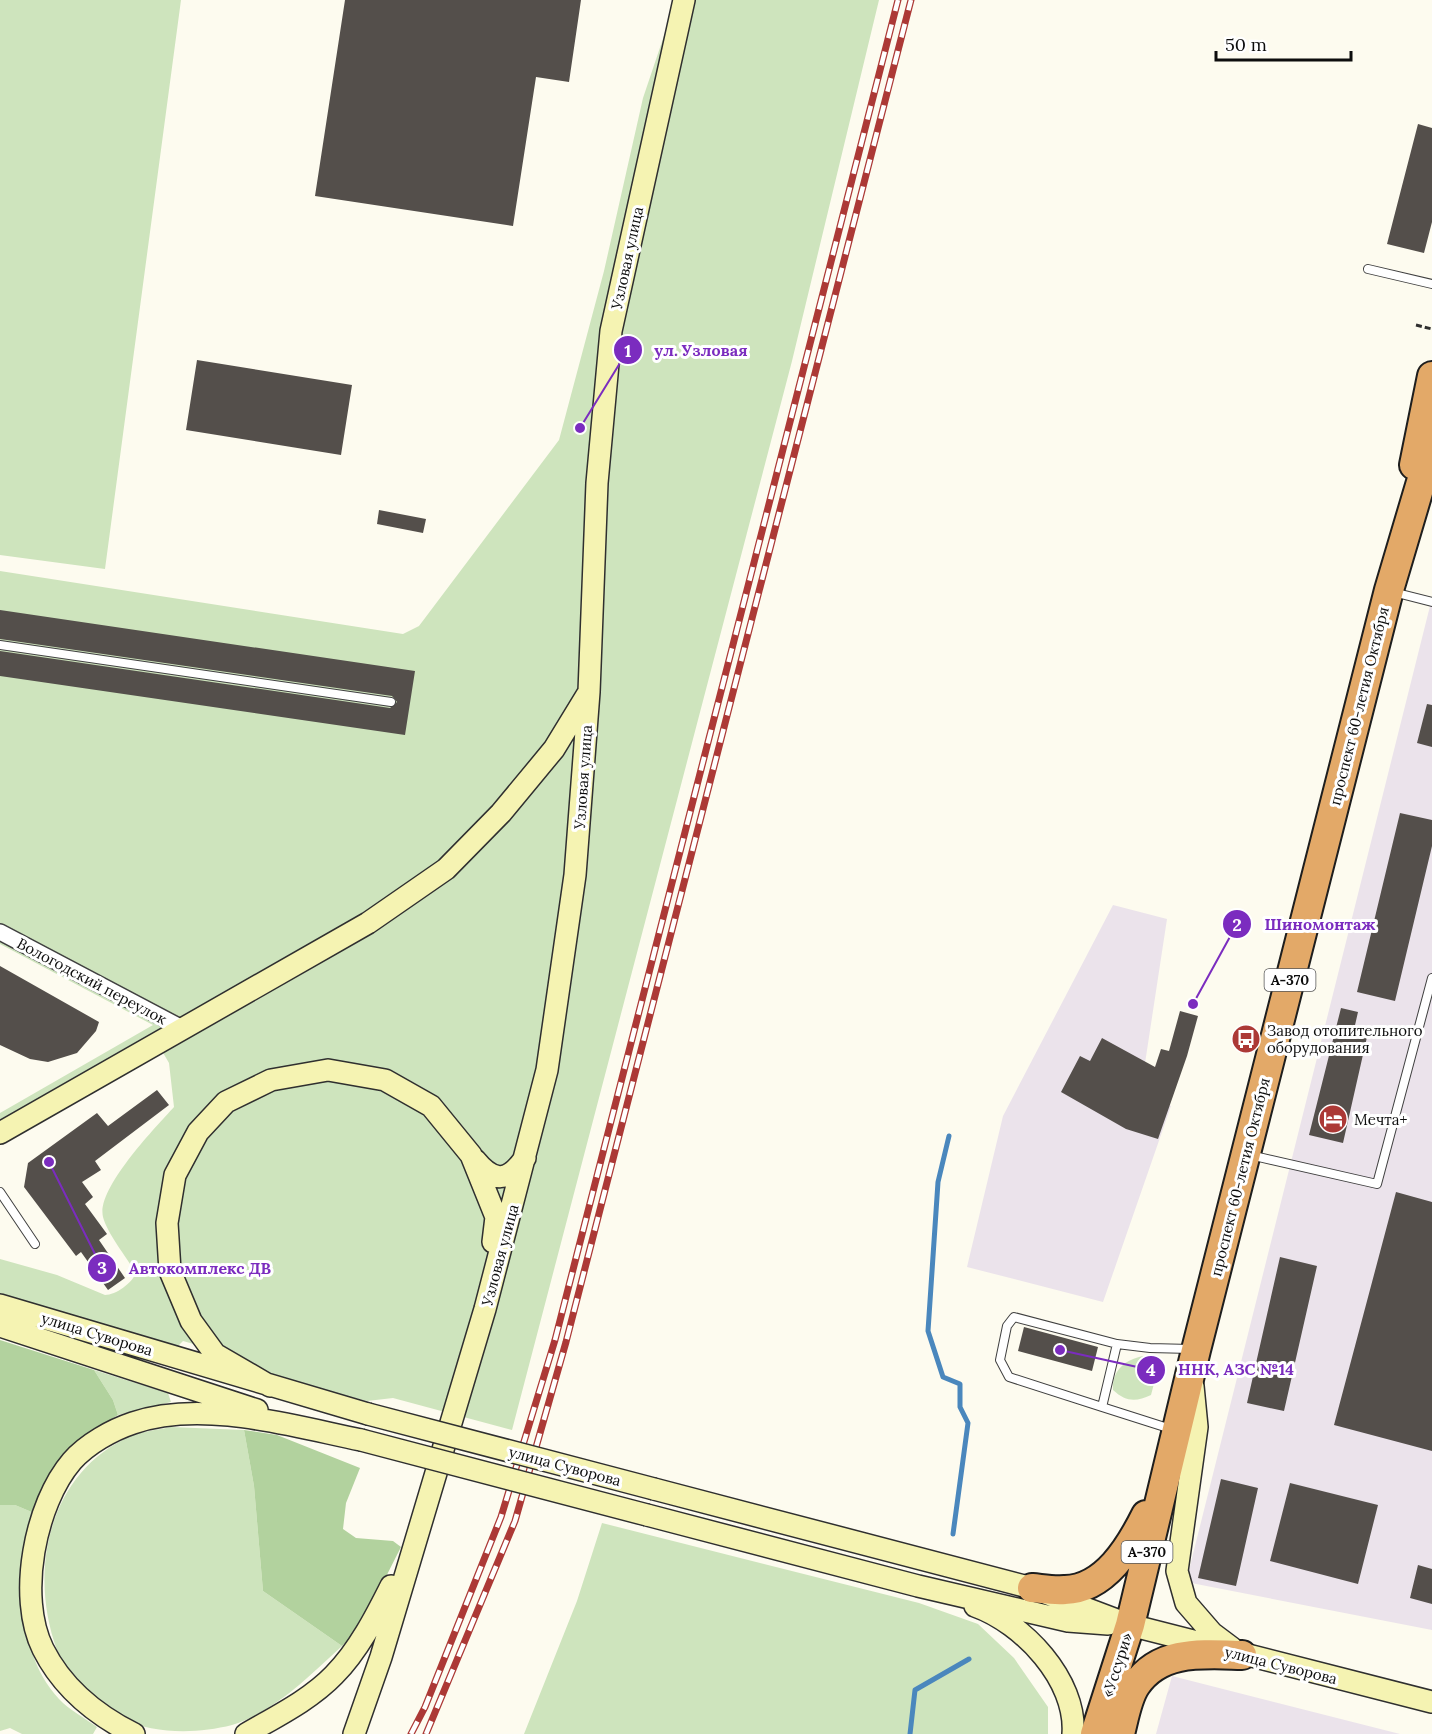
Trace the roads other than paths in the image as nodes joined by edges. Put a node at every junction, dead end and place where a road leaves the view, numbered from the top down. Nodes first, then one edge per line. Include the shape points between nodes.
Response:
1 (684, 0) edge
2 (1368, 269) dead end
3 (1432, 284) edge
4 (1432, 376) edge
5 (1432, 445) edge
6 (1389, 590) junction
7 (1432, 602) edge
8 (0, 645) edge
9 (589, 692) junction
10 (391, 702) dead end
11 (0, 932) edge
12 (1432, 978) edge
13 (184, 1029) junction
14 (0, 1133) edge
15 (1246, 1154) junction
16 (471, 1155) junction
17 (526, 1157) junction
18 (0, 1192) edge
19 (35, 1244) dead end
20 (0, 1305) edge
21 (486, 1309) junction
22 (0, 1326) edge
23 (1117, 1344) junction
24 (1194, 1360) junction
25 (270, 1386) junction
26 (1102, 1407) junction
27 (1176, 1430) junction
28 (361, 1440) junction
29 (1165, 1479) junction
30 (413, 1543) junction
31 (918, 1586) junction
32 (1032, 1588) junction
33 (1130, 1625) junction
34 (1242, 1655) junction
35 (1432, 1702) edge
36 (134, 1734) edge
37 (246, 1734) edge
38 (354, 1734) edge
39 (1073, 1734) edge
40 (1095, 1734) edge
41 (1112, 1734) edge
42 (1120, 1734) edge

1 - 9 street, Узловая улица via 611,331 597,483
2 - 3 lane
4 - 6 highway, проспект 60-летия Октября / А-370
5 - 6 highway, проспект 60-летия Октября / А-370
6 - 7 lane
6 - 15 highway, проспект 60-летия Октября / А-370
8 - 10 lane
9 - 13 street via 554,749 501,813 446,869 368,923
9 - 17 street, Узловая улица via 575,875 547,1070
11 - 13 street, Вологодский переулок
12 - 15 lane via 1377,1184
13 - 14 street
15 - 24 highway, проспект 60-летия Октября / А-370
16 - 17 street via 487,1174 496,1178 509,1174
16 - 21 street via 496,1217
16 - 25 street via 431,1106 384,1080 328,1070 271,1080 226,1102 198,1132 175,1175 166,1222 170,1271 191,1321 215,1354
17 - 21 street, Узловая улица
18 - 19 lane
20 - 25 street, улица Суворова
21 - 30 street, Узловая улица
22 - 28 street, улица Суворова via 145,1375
23 - 24 lane
23 - 26 lane
23 - 26 lane via 1014,1317 1007,1326 1000,1360 1009,1377
24 - 27 highway, проспект 60-летия Октября / А-370
24 - 34 street via 1197,1427 1177,1571 1186,1603 1212,1633
25 - 32 street, улица Суворова, bridge
26 - 27 lane
27 - 29 highway, проспект 60-летия Октября / А-370
28 - 31 street, улица Суворова, bridge
28 - 36 street via 259,1419 182,1413 134,1422 106,1435 73,1460 52,1494 35,1536 33,1614 43,1648 65,1684 104,1719
29 - 32 highway via 1133,1541 1114,1566 1090,1585 1066,1591
29 - 33 highway, проспект 60-летия Октября / А-370
30 - 37 street via 379,1610 334,1675 293,1707
30 - 38 street via 381,1657
31 - 33 street, улица Суворова via 1068,1621
31 - 39 street via 983,1609 1047,1657 1065,1691
32 - 33 street, улица Суворова
33 - 34 street, улица Суворова
33 - 40 highway, «Уссури» / А-370
33 - 41 highway, «Уссури» / А-370
34 - 35 street, улица Суворова
34 - 42 highway via 1175,1656 1153,1667 1135,1686

